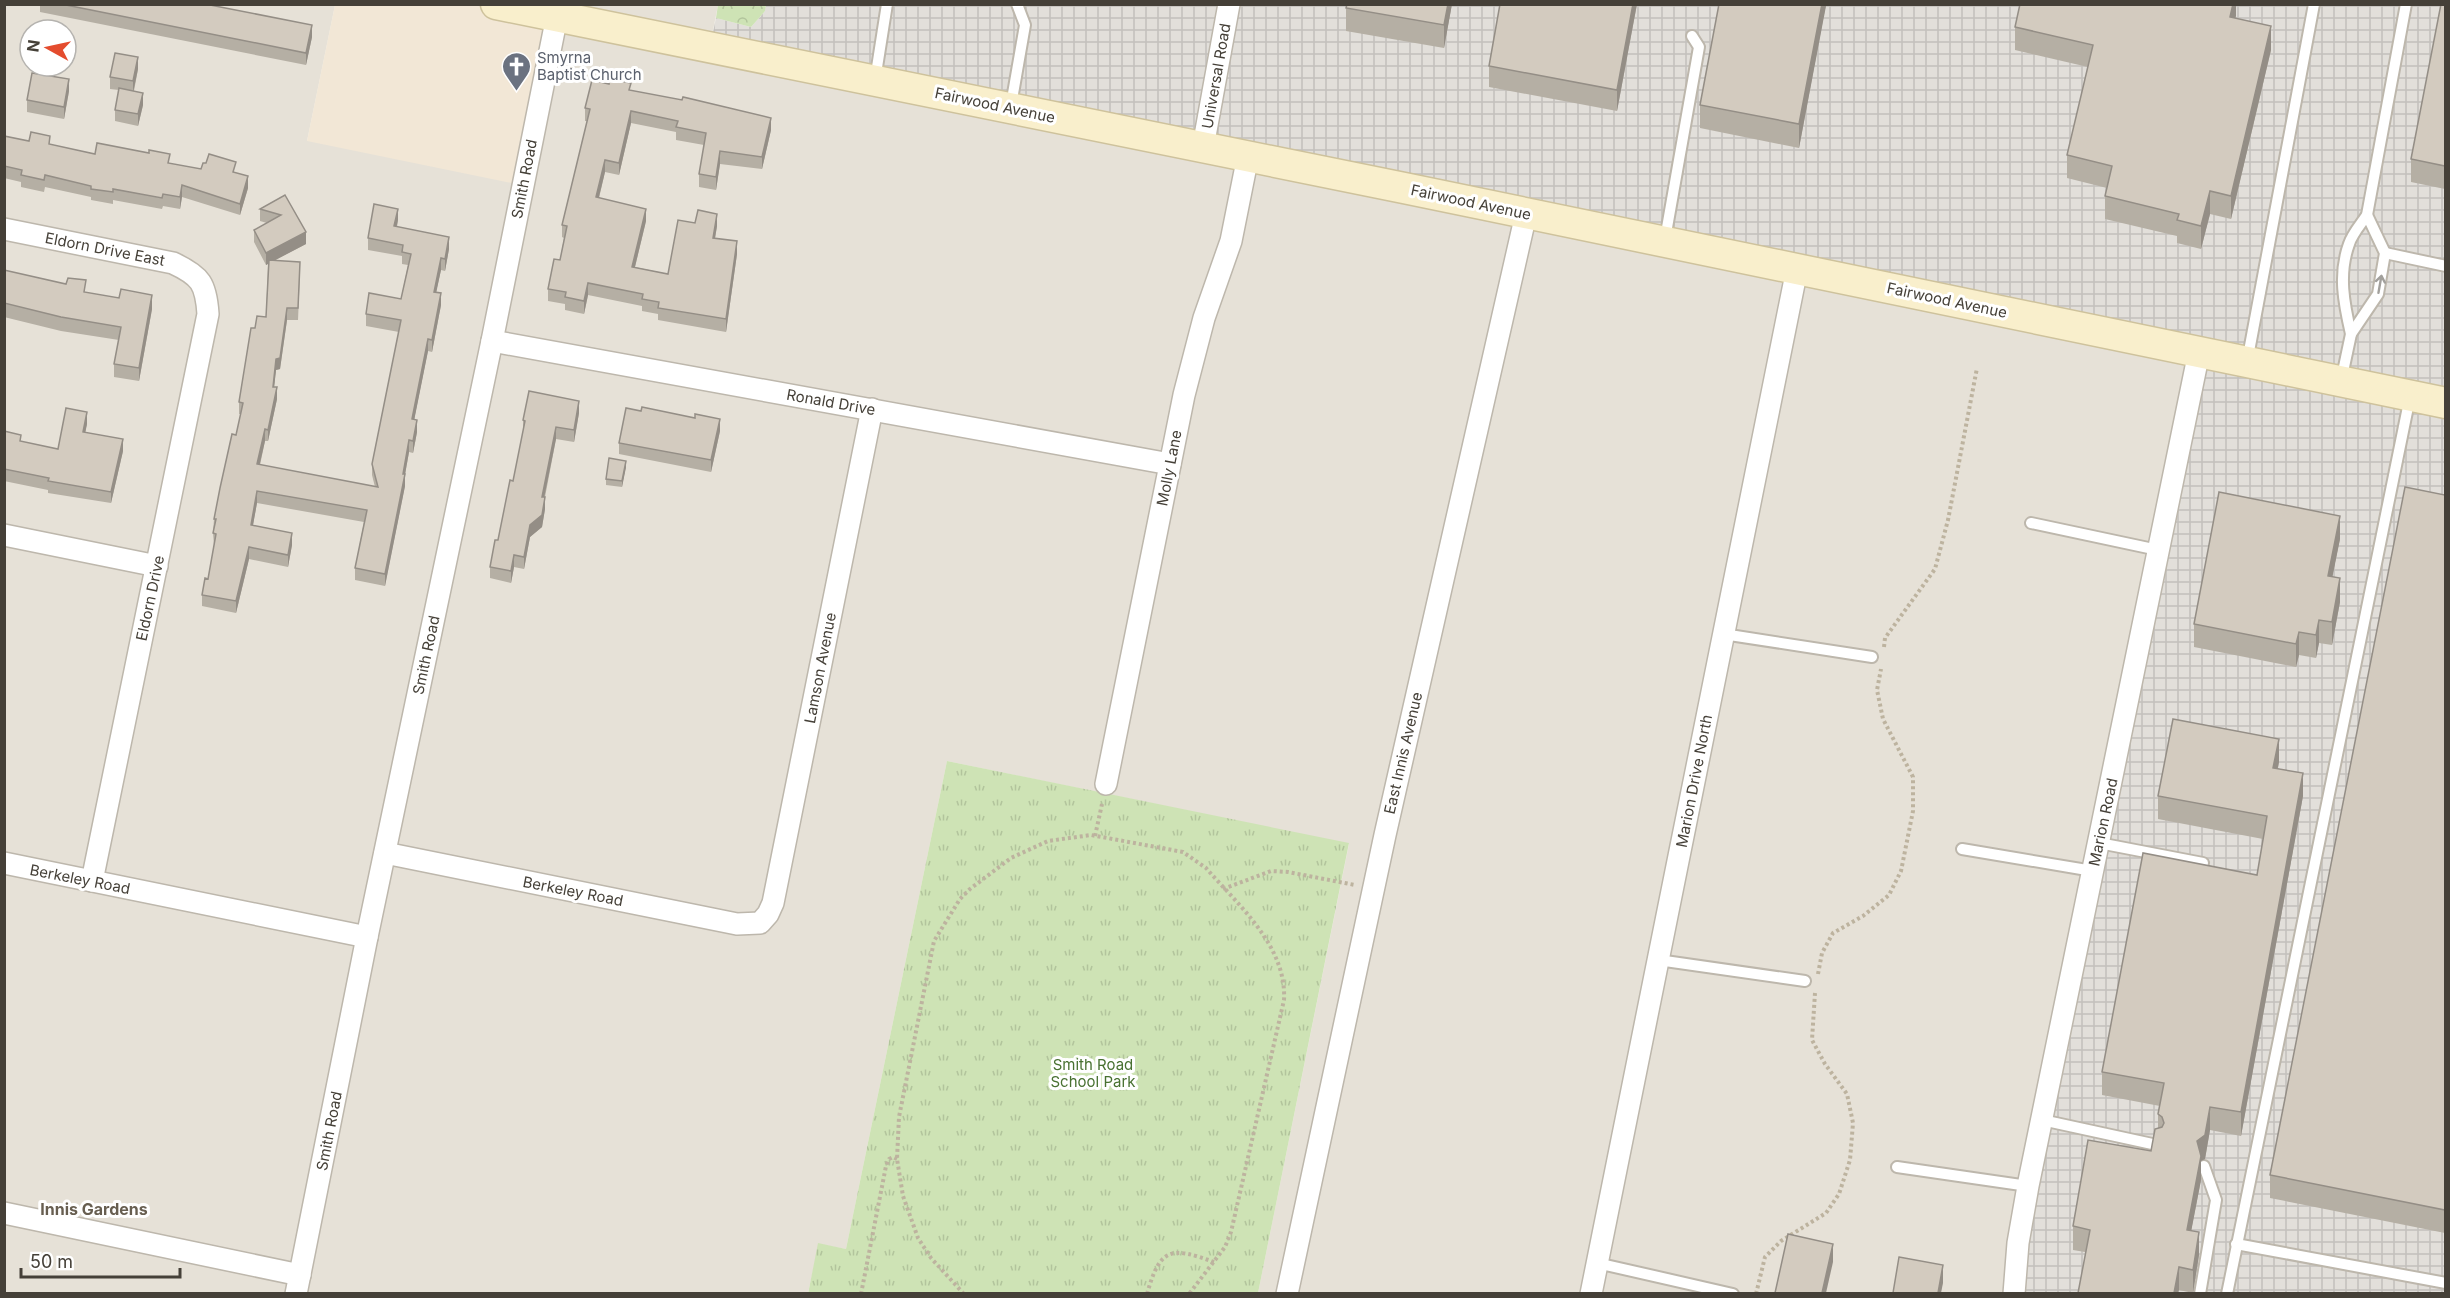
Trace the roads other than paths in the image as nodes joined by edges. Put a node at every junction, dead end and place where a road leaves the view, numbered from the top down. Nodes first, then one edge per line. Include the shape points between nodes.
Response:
1 (496, 4) edge
2 (888, 4) edge
3 (1017, 4) edge
4 (1228, 4) edge
5 (2314, 4) edge
6 (2406, 4) edge
7 (557, 16) junction
8 (1692, 36) dead end
9 (875, 80) junction
10 (1011, 108) junction
11 (1203, 147) junction
12 (1248, 156) junction
13 (1526, 214) junction
14 (2367, 215) junction
15 (4, 229) edge
16 (1665, 242) junction
17 (2385, 253) junction
18 (2445, 266) edge
19 (1797, 269) junction
20 (208, 314) joint
21 (2351, 334) junction
22 (492, 341) junction
23 (2199, 352) junction
24 (2247, 362) junction
25 (2341, 381) junction
26 (2410, 396) junction
27 (2445, 403) edge
28 (872, 409) junction
29 (1170, 464) junction
30 (2031, 523) dead end
31 (4, 535) edge
32 (2158, 550) junction
33 (157, 566) junction
34 (1724, 634) junction
35 (1877, 658) road end
36 (1106, 784) road end
37 (2098, 843) junction
38 (1962, 849) dead end
39 (385, 853) junction
40 (4, 863) edge
41 (2204, 863) edge
42 (2093, 871) junction
43 (92, 881) junction
44 (760, 923) joint
45 (367, 937) junction
46 (1658, 960) junction
47 (1805, 981) dead end
48 (2042, 1120) junction
49 (2157, 1144) edge
50 (2204, 1166) dead end
51 (1897, 1167) dead end
52 (2028, 1186) junction
53 (4, 1214) edge
54 (2236, 1244) junction
55 (1597, 1263) junction
56 (2445, 1283) edge
57 (298, 1284) edge
58 (1287, 1293) edge
59 (1591, 1293) edge
60 (1733, 1293) edge
61 (2014, 1293) edge
62 (2200, 1293) edge
63 (2227, 1293) edge

1 - 7 street, Fairwood Avenue
2 - 9 lane
3 - 10 lane via 1025,25
4 - 11 street, Universal Road
5 - 24 lane
6 - 14 lane
7 - 9 street, Fairwood Avenue
7 - 22 street, Smith Road
8 - 16 lane via 1699,47
9 - 10 street, Fairwood Avenue
10 - 11 street, Fairwood Avenue
11 - 12 street, Fairwood Avenue
12 - 13 street, Fairwood Avenue
12 - 29 street, Molly Lane via 1231,241 1204,318
13 - 16 street, Fairwood Avenue
13 - 58 street, East Innis Avenue via 1373,889
14 - 17 lane
14 - 21 lane via 2349,243 2342,284
15 - 20 street, Eldorn Drive East via 173,263 194,273 207,292
16 - 19 street, Fairwood Avenue
17 - 18 lane
21 -> 17 lane via 2378,294
19 - 23 street, Fairwood Avenue
19 - 34 street, Marion Drive North
20 - 33 street, Eldorn Drive
21 - 25 lane
22 - 28 street, Ronald Drive
22 - 39 street, Smith Road
23 - 24 street, Fairwood Avenue
23 - 32 street, Marion Road
24 - 25 street, Fairwood Avenue
25 - 26 street, Fairwood Avenue
26 - 27 street, Fairwood Avenue
26 - 54 lane
28 - 29 street, Ronald Drive
28 - 44 street, Lamson Avenue via 773,903
29 - 36 street, Molly Lane
30 - 32 lane
31 - 33 street
32 - 37 street, Marion Road
33 - 43 street, Eldorn Drive
34 - 35 lane
34 - 46 street, Marion Drive North
37 - 41 lane
37 - 42 street, Marion Road
38 - 42 lane
39 - 44 street, Berkeley Road via 737,924
39 - 45 street, Smith Road
40 - 43 street, Berkeley Road
42 - 48 street, Marion Road
43 - 45 street, Berkeley Road
45 - 57 street, Smith Road
46 - 47 lane
46 - 55 street, Marion Drive North
48 - 49 lane
48 - 52 street, Marion Road
50 - 62 lane via 2216,1200
51 - 52 lane
52 - 61 street, Marion Road
53 - 57 street
54 - 56 lane
54 - 63 lane
55 - 59 street, Marion Drive North
55 - 60 lane

